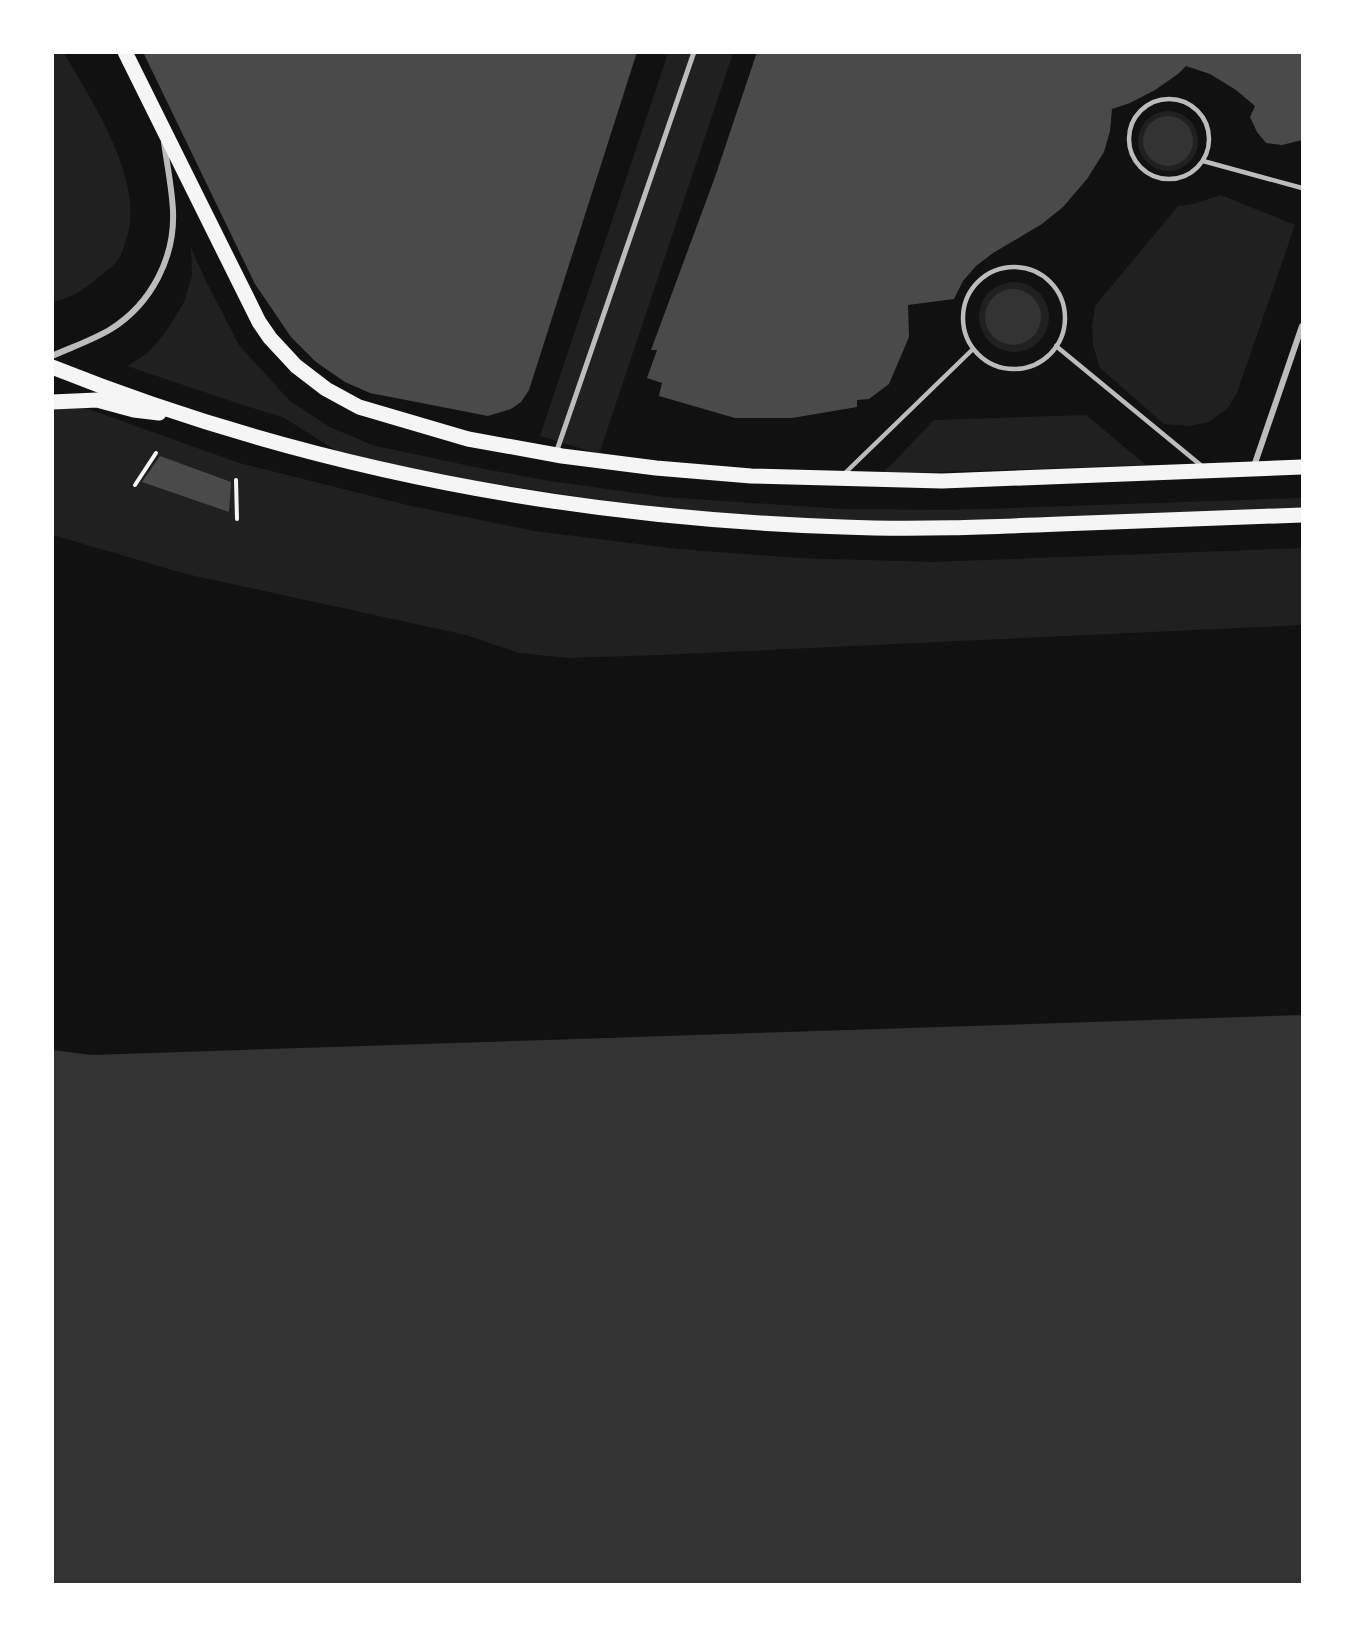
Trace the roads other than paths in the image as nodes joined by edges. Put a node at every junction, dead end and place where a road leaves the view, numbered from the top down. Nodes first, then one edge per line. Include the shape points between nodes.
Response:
1 (125, 52) edge
2 (694, 52) edge
3 (161, 127) junction
4 (1203, 161) junction
5 (1302, 188) edge
6 (1302, 326) edge
7 (1056, 346) junction
8 (973, 349) junction
9 (52, 356) edge
10 (52, 367) edge
11 (52, 402) edge
12 (177, 413) junction
13 (555, 455) junction
14 (1302, 467) edge
15 (1253, 469) junction
16 (1208, 471) junction
17 (839, 479) junction
18 (1302, 515) edge

1 - 3 main road
2 - 13 street
3 - 9 street via 174,213 170,245 160,275 120,323
3 - 13 main road via 259,322 282,352 310,378 342,399 377,414 468,439
4 - 4 lane via 1180,178 1160,178 1148,173 1137,164 1129,145 1135,118 1147,106 1162,100 1190,105 1202,116 1208,130 1209,146
4 - 5 lane
6 - 15 street
7 - 8 lane via 1042,361 1018,369 993,365
7 - 8 lane via 1065,322 1057,290 1035,272 1010,267 986,276 967,298 963,322
7 - 16 lane
8 - 17 lane
10 - 12 main road
11 - 12 main road via 97,400 134,410
12 - 18 main road via 364,466 555,503 652,515 749,523 943,528
13 - 17 main road via 656,468
14 - 15 main road
15 - 16 main road
16 - 17 main road via 942,481

